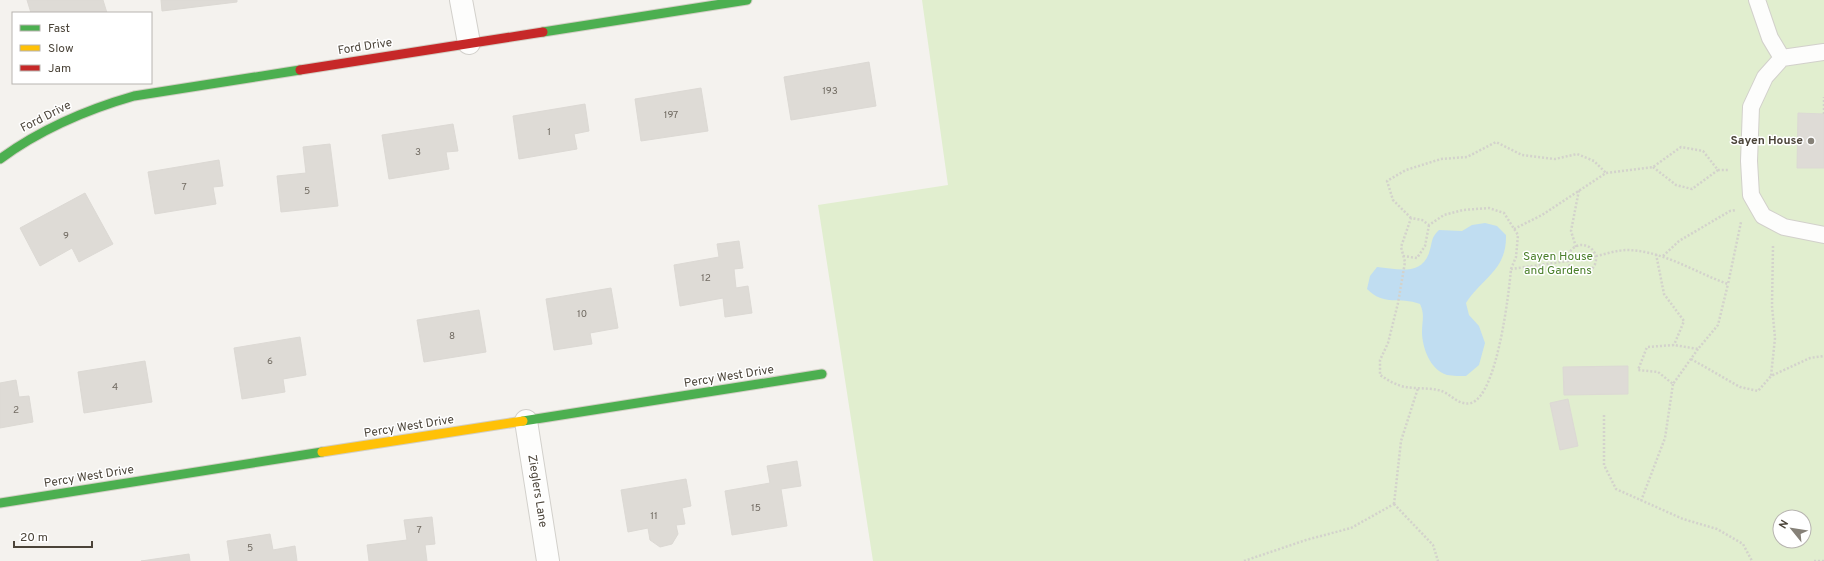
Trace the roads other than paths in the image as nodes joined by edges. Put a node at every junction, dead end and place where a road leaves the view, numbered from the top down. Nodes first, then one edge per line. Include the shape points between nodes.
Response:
1 (461, 0) edge
2 (747, 0) edge
3 (1757, 0) edge
4 (469, 43) junction
5 (1824, 52) edge
6 (1782, 58) junction
7 (0, 159) edge
8 (1824, 235) edge
9 (822, 374) dead end
10 (526, 421) junction
11 (0, 503) edge
12 (548, 561) edge

1 - 4 street
2 - 4 street, Ford Drive
3 - 6 lane via 1770,38
4 - 7 street, Ford Drive via 134,96 97,106 55,123
5 - 6 lane
6 - 8 lane via 1765,77 1751,108 1749,201 1763,216 1784,227
9 - 10 street, Percy West Drive
10 - 11 street, Percy West Drive
10 - 12 street, Zieglers Lane

